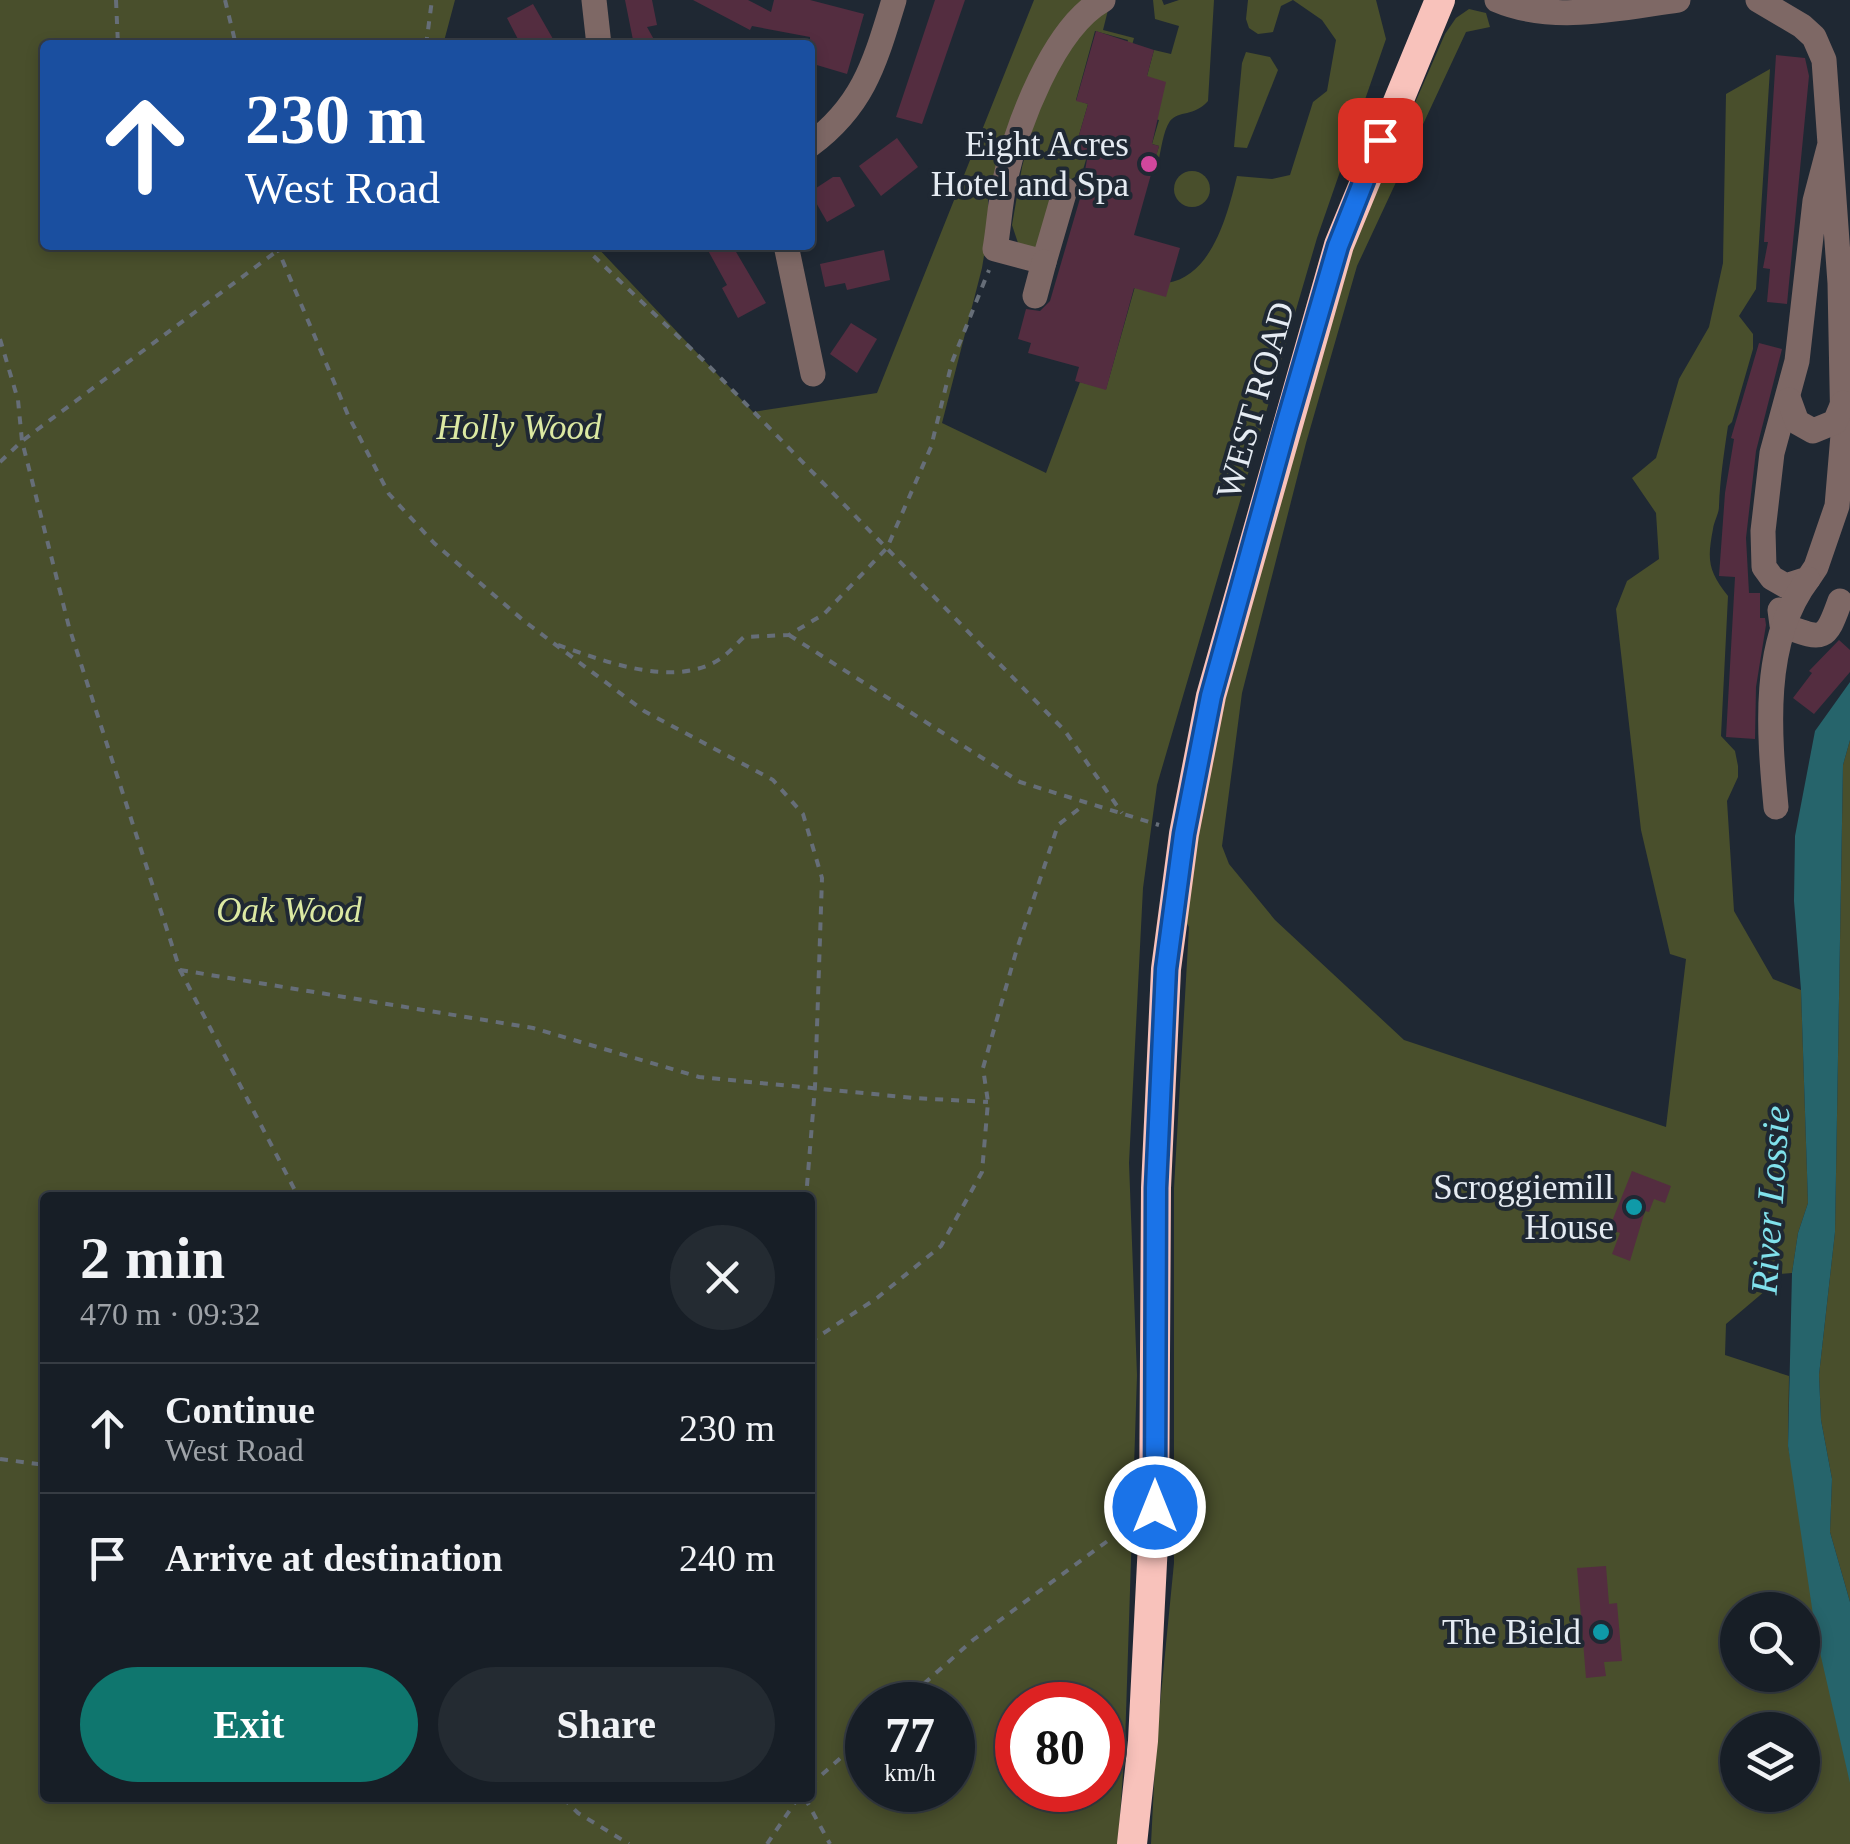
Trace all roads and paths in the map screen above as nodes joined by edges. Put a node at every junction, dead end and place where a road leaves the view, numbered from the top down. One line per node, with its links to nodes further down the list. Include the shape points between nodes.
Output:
1 (116, 0): 11 (path)
2 (225, 0): 12 (path)
3 (432, 0): 13 (path)
4 (594, 0): 14 (street)
5 (894, 0): 15 (street, via 861,93)
6 (1103, 0): 22 (street, via 1065,39 1026,113 1005,180)
7 (1440, 0): 41 (highway, WEST ROAD, via 1338,246 1211,696)
8 (1497, 0): 9 (street, via 1575,12)
9 (1678, 0)
10 (1758, 0): 16 (street, via 1794,19 1821,48)
11 (118, 40)
12 (235, 40)
13 (427, 40)
14 (598, 40)
15 (815, 142)
16 (1830, 144): 27 (street, via 1815,201); 28 (street)
17 (1065, 190): 23 (street)
18 (273, 250): 29 (path)
19 (277, 250): 37 (path, via 389,494 434,544)
20 (587, 250): 31 (path)
21 (787, 250): 26 (street)
22 (994, 257): 23 (street); 31 (path, via 952,362 930,447)
23 (1044, 262): 24 (street)
24 (1035, 296)
25 (0, 339): 29 (path)
26 (812, 374)
27 (1788, 400): 28 (street, via 1797,422 1813,430 1834,422); 32 (street, via 1772,454)
28 (1843, 404): 33 (street, via 1837,506)
29 (22, 440): 30 (path); 42 (path, via 69,627)
30 (0, 462)
31 (887, 548): 36 (path, via 824,614); 40 (path, via 1065,732)
32 (1764, 568): 33 (street, via 1786,586); 35 (street)
33 (1808, 579): 35 (street)
34 (1840, 601): 35 (street, via 1824,636)
35 (1782, 625): 39 (street, via 1772,725)
36 (789, 634): 37 (path, via 744,636 719,660 687,671 626,668); 38 (path, via 1020,782)
37 (554, 643): 43 (path, via 644,711 773,780 803,814 822,878)
38 (1084, 804): 40 (path); 44 (path, via 1058,825 1016,952 983,1068)
39 (1776, 807)
40 (1122, 813): 41 (path)
41 (1184, 834): 50 (highway, WEST ROAD, via 1166,969 1156,1188)
42 (180, 970): 43 (path, via 533,1028 699,1077); 45 (path)
43 (815, 1088): 44 (path); 46 (path)
44 (988, 1102): 47 (path, via 982,1172 940,1246)
45 (297, 1192)
46 (806, 1192)
47 (815, 1339)
48 (0, 1460): 49 (path)
49 (40, 1465)
50 (1155, 1507): 51 (path); 60 (highway, WEST ROAD)
51 (926, 1682)
52 (845, 1754): 53 (path)
53 (815, 1781)
54 (567, 1802): 57 (path)
55 (799, 1802): 58 (path)
56 (804, 1802): 59 (path)
57 (629, 1844)
58 (767, 1844)
59 (830, 1844)
60 (1132, 1844)

